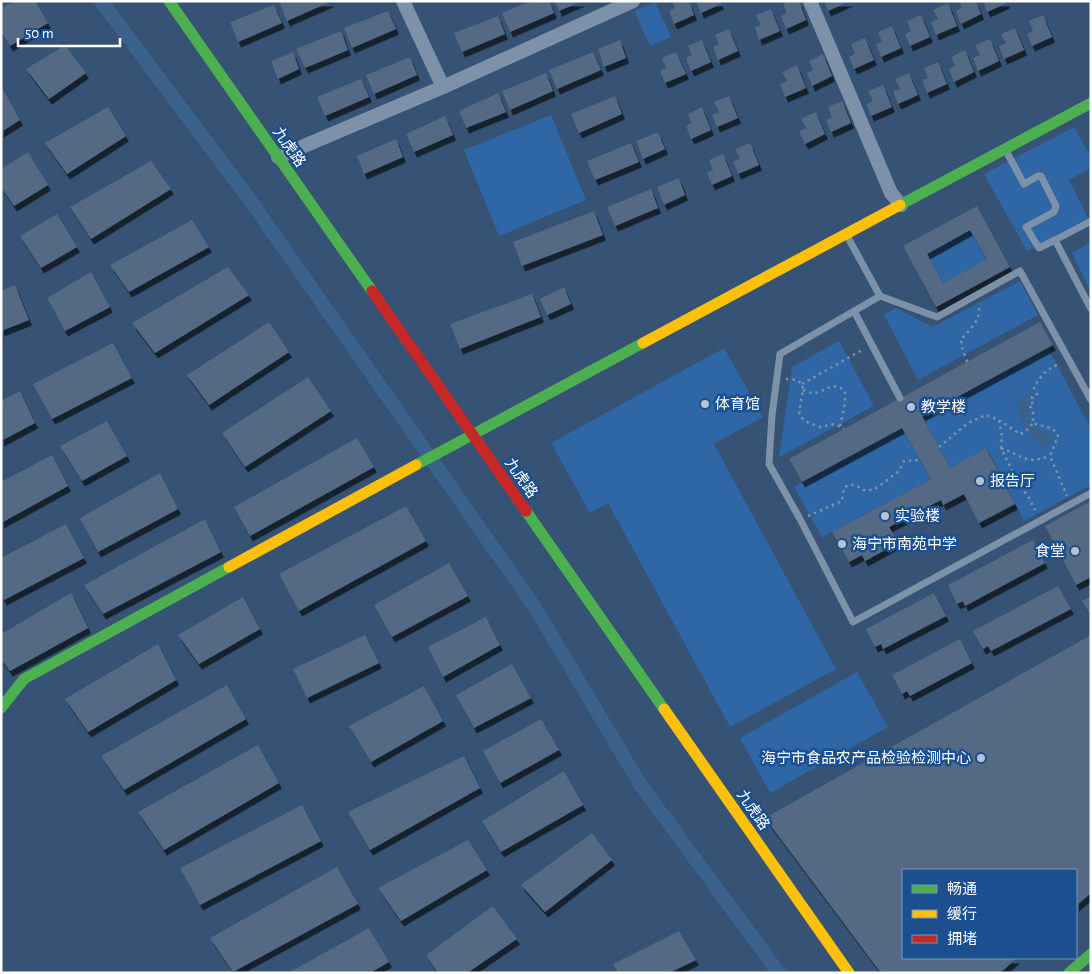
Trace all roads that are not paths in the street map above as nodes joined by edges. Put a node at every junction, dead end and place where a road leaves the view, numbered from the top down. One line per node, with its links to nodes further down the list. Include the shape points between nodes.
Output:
1 (169, 1): 8 (street, 九虎路)
2 (404, 1): 5 (street)
3 (634, 1): 5 (street)
4 (810, 1): 9 (street, via 891,193)
5 (443, 87): 8 (street)
6 (1091, 103): 7 (street)
7 (1005, 149): 9 (street); 12 (lane, via 1024,184 1041,176 1056,206 1054,212 1026,227 1039,248)
8 (278, 157): 18 (street, 九虎路)
9 (900, 205): 11 (street)
10 (1091, 221): 12 (lane)
11 (846, 234): 13 (lane); 18 (street)
12 (1055, 240): 14 (lane)
13 (880, 296): 15 (lane); 17 (lane, via 937,316 1020,272)
14 (1091, 309)
15 (854, 311): 16 (lane); 19 (lane, via 780,354 769,464 853,622)
16 (900, 398)
17 (1091, 400)
18 (472, 434): 20 (street, via 24,680); 22 (street, 九虎路)
19 (1091, 493)
20 (1, 708)
21 (1091, 954): 23 (street)
22 (849, 973)
23 (1069, 973)

